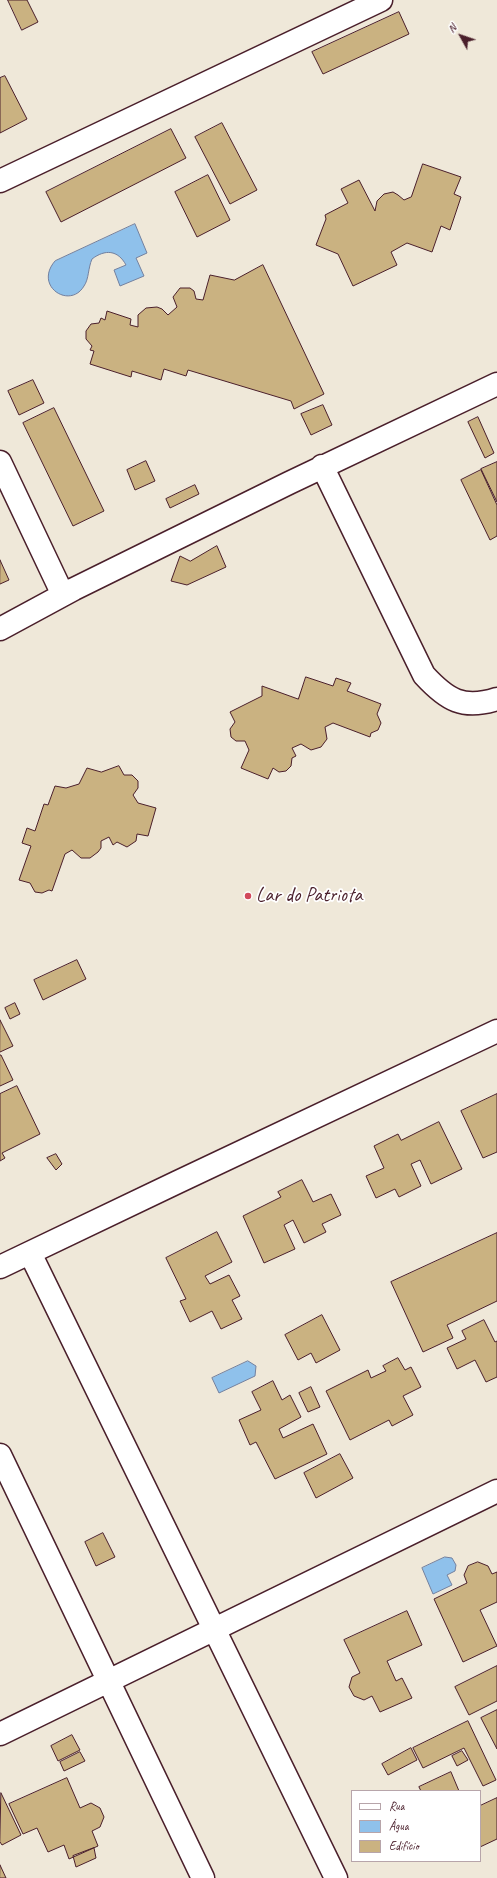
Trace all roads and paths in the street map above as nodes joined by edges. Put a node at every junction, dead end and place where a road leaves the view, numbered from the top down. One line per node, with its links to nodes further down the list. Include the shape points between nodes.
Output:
1 (382, 0): 2 (street)
2 (0, 181)
3 (497, 384): 5 (street)
4 (0, 462): 6 (street)
5 (322, 466): 6 (street); 8 (street, via 424,675 440,693 467,704 481,704)
6 (63, 595): 7 (street)
7 (0, 629)
8 (497, 699)
9 (497, 1031): 10 (street)
10 (30, 1253): 11 (street); 14 (street)
11 (0, 1267)
12 (0, 1455): 15 (street)
13 (497, 1491): 14 (street)
14 (214, 1629): 15 (street); 18 (street)
15 (108, 1681): 16 (street); 17 (street)
16 (0, 1734)
17 (203, 1878)
18 (336, 1878)

